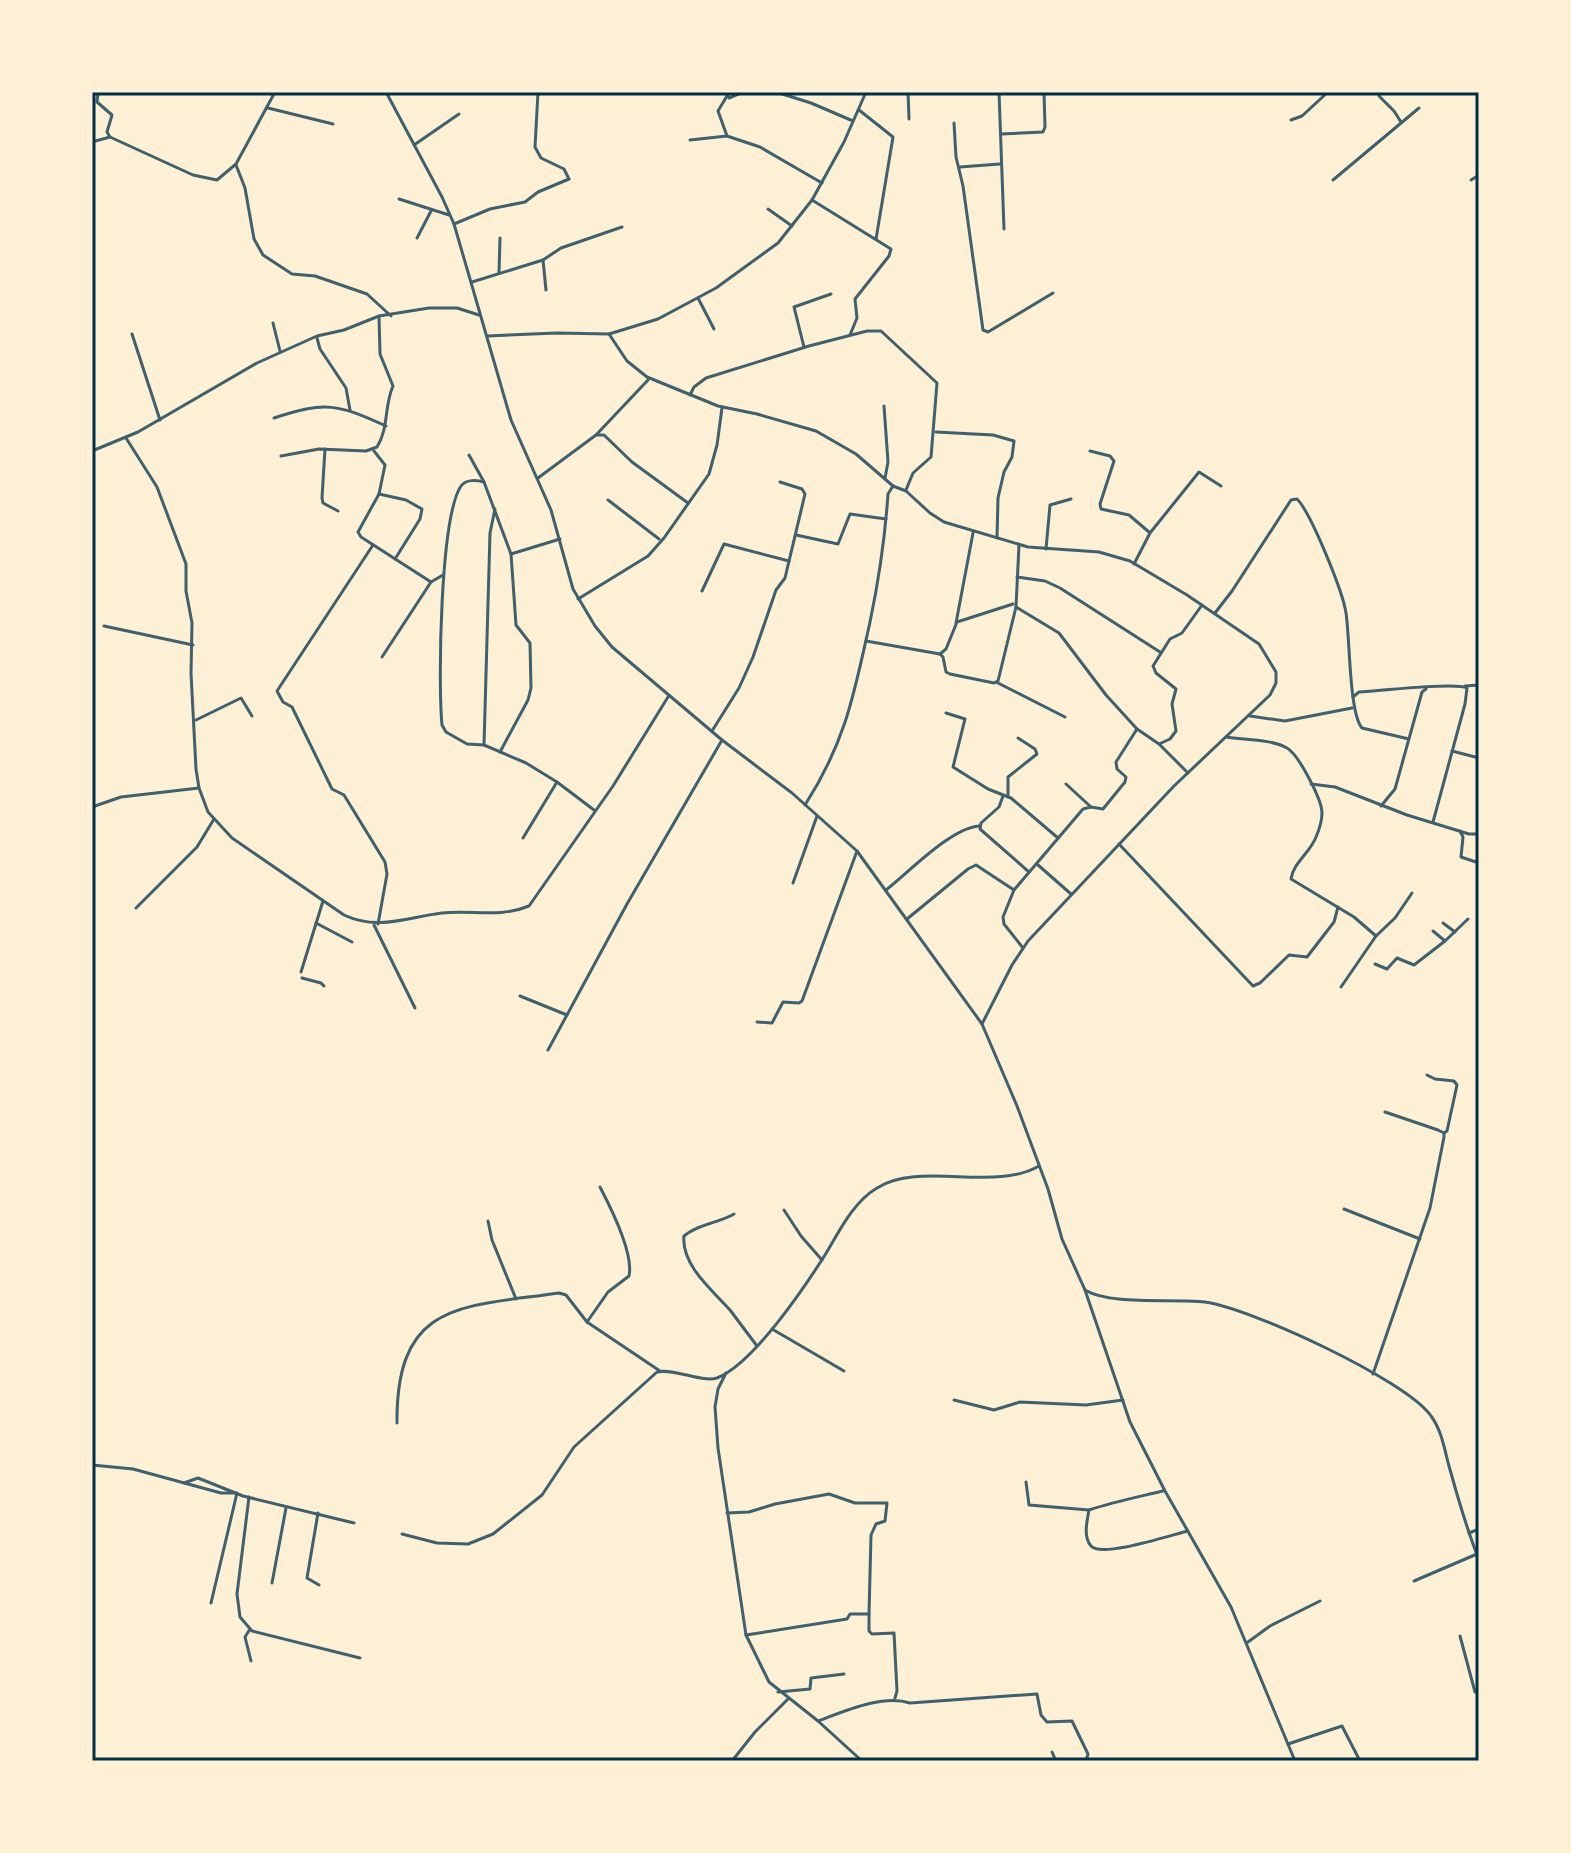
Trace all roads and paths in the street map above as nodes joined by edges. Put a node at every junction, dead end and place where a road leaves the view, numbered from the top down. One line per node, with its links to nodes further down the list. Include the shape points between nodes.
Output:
1 (275, 92): 15 (street)
2 (386, 92): 30 (street)
3 (538, 92): 43 (street, via 535,147 569,179 525,202)
4 (743, 92): 12 (street)
5 (776, 92): 21 (street)
6 (866, 92): 17 (street)
7 (908, 92): 19 (street)
8 (999, 92): 25 (street)
9 (1044, 92): 25 (street, via 1043,132)
10 (1328, 92): 20 (street)
11 (98, 93): 14 (street)
12 (726, 94): 26 (street, via 718,111)
13 (1379, 96): 22 (street)
14 (94, 102): 27 (street, via 112,115)
15 (268, 108): 24 (street); 31 (street)
16 (1419, 108): 22 (street)
17 (859, 110): 21 (street); 49 (street, via 893,137)
18 (459, 114): 30 (street)
19 (909, 119)
20 (1291, 120)
21 (853, 121): 37 (street)
22 (1401, 122): 35 (street)
23 (954, 123): 33 (street)
24 (333, 124)
25 (1001, 134): 32 (street)
26 (727, 136): 28 (street); 37 (street, via 760,147)
27 (110, 137): 29 (street); 31 (street, via 211,181)
28 (690, 140)
29 (92, 142)
30 (414, 145): 42 (street)
31 (236, 164): 59 (street, via 254,239 263,255 292,274 367,294)
32 (1000, 164): 33 (street); 46 (street)
33 (960, 167): 54 (street, via 983,330 988,332)
34 (1479, 175): 36 (street)
35 (1333, 180)
36 (1471, 180)
37 (822, 183): 39 (street)
38 (399, 199): 41 (street)
39 (812, 200): 44 (street); 49 (street)
40 (768, 209): 44 (street)
41 (431, 211): 42 (street); 47 (street)
42 (450, 216): 43 (street)
43 (454, 224): 52 (street)
44 (792, 226): 56 (street, via 771,248)
45 (622, 227): 50 (street, via 561,248)
46 (1004, 229)
47 (417, 238)
48 (500, 238): 51 (street)
49 (876, 239): 66 (street, via 891,252 855,299 857,318)
50 (543, 260): 51 (street); 53 (street)
51 (499, 273): 52 (street)
52 (472, 282): 57 (street)
53 (546, 290)
54 (1053, 293)
55 (831, 294): 67 (street, via 794,307)
56 (698, 298): 61 (street); 63 (street, via 658,319)
57 (479, 315): 59 (street, via 441,308); 65 (street)
58 (379, 316): 59 (street); 64 (street); 76 (street, via 380,354 393,386)
59 (391, 316)
60 (273, 323): 68 (street)
61 (714, 329)
62 (132, 334): 75 (street)
63 (609, 334): 65 (street); 69 (street, via 627,361)
64 (317, 336): 68 (street); 73 (street, via 346,388)
65 (487, 336): 88 (street, via 511,420)
66 (849, 336): 67 (street); 78 (street, via 881,331 933,377 938,390)
67 (804, 347): 70 (street, via 706,378)
68 (280, 351): 75 (street)
69 (649, 379): 70 (street); 77 (street)
70 (690, 395): 72 (street)
71 (884, 406): 89 (street)
72 (722, 407): 89 (street, via 816,431); 98 (street, via 710,472)
73 (350, 410): 74 (street, via 314,406); 76 (street)
74 (274, 418)
75 (160, 420): 81 (street)
76 (386, 426): 83 (street)
77 (601, 429): 79 (street); 80 (street)
78 (935, 432): 94 (street, via 931,457 913,473); 105 (street, via 1014,441 998,498)
79 (596, 435): 80 (street); 88 (street)
80 (604, 435): 98 (street)
81 (126, 438): 84 (street); 126 (street, via 157,487 186,564)
82 (325, 449): 83 (street); 87 (street); 100 (street, via 323,503)
83 (373, 450): 95 (street, via 385,465)
84 (92, 451)
85 (1090, 451): 103 (street, via 1114,461 1101,509 1129,515)
86 (469, 455): 90 (street)
87 (281, 456)
88 (538, 478): 106 (street)
89 (885, 478): 92 (street)
90 (484, 482): 99 (street); 115 (street, via 461,486 449,525)
91 (780, 482): 104 (street, via 804,490)
92 (893, 486): 94 (street); 101 (street)
93 (1221, 486): 103 (street, via 1199,472)
94 (906, 491): 102 (street, via 937,518)
95 (379, 494): 108 (street, via 358,532); 112 (street, via 422,509)
96 (1071, 499): 110 (street, via 1050,505)
97 (608, 500): 107 (street)
98 (688, 503): 107 (street)
99 (495, 507): 111 (street); 151 (street)
100 (338, 511)
101 (886, 519): 104 (street, via 850,514 838,544); 125 (street)
102 (973, 532): 105 (street); 123 (street)
103 (1150, 533): 114 (street)
104 (796, 535): 113 (street)
105 (997, 538): 109 (street)
106 (560, 539): 111 (street); 119 (street)
107 (660, 540): 119 (street, via 648,556)
108 (373, 545): 112 (street); 191 (street, via 277,691 292,707 332,789 344,795 385,862)
109 (1019, 545): 110 (street); 116 (street)
110 (1046, 549): 114 (street, via 1108,554)
111 (511, 554): 153 (street, via 516,625 530,643 531,688)
112 (395, 559): 117 (street)
113 (789, 561): 118 (street, via 724,544); 145 (street, via 739,688)
114 (1134, 564): 120 (street)
115 (443, 575): 117 (street); 151 (street, via 442,725 467,744)
116 (1017, 577): 121 (street); 128 (street, via 1060,588)
117 (431, 582): 130 (street)
118 (702, 591)
119 (578, 599): 136 (street, via 612,647)
120 (1202, 605): 122 (street); 128 (street)
121 (1013, 607): 123 (street); 132 (street); 144 (street, via 1059,633)
122 (1215, 613): 137 (street, via 1291,500 1297,499 1309,515 1345,604); 141 (street, via 1259,644 1276,672 1274,690)
123 (956, 623): 127 (street)
124 (104, 626): 126 (street)
125 (866, 641): 129 (street); 161 (street, via 838,746)
126 (193, 645): 143 (street)
127 (946, 649): 129 (street); 131 (street)
128 (1160, 652): 150 (street, via 1153,668 1176,689 1176,731)
129 (940, 654): 131 (street)
130 (382, 657)
131 (944, 660): 132 (street, via 950,674)
132 (996, 682): 142 (street)
133 (1479, 685): 134 (street)
134 (1465, 686): 135 (street); 152 (street, via 1468,693)
135 (1426, 689): 137 (street, via 1359,692); 148 (street)
136 (669, 695): 145 (street); 165 (street)
137 (1353, 697): 138 (street)
138 (1352, 708): 141 (street, via 1285,721); 148 (street, via 1362,728)
139 (946, 713): 160 (street, via 965,719 952,766)
140 (252, 716): 143 (street, via 241,698)
141 (1248, 716): 146 (street)
142 (1065, 717)
143 (196, 720): 159 (street)
144 (1137, 729): 150 (street); 164 (street, via 1116,762 1125,782 1103,809)
145 (712, 731): 149 (street)
146 (1226, 737): 155 (street); 158 (street, via 1287,748)
147 (1018, 738): 160 (street, via 1037,754 1008,777)
148 (1409, 739): 162 (street, via 1395,789)
149 (722, 740): 161 (street); 203 (street)
150 (1159, 744): 155 (street)
151 (484, 745): 153 (street)
152 (1452, 751): 154 (street); 168 (street)
153 (500, 752): 156 (street)
154 (1479, 758)
155 (1188, 773): 174 (street)
156 (557, 782): 165 (street); 172 (street)
157 (1066, 784): 164 (street)
158 (1311, 784): 162 (street, via 1345,790); 185 (street, via 1320,805 1320,825 1291,879)
159 (199, 788): 163 (street, via 121,797); 167 (street)
160 (1005, 796): 169 (street); 173 (street)
161 (805, 805): 166 (street)
162 (1381, 806): 168 (street)
163 (92, 807)
164 (1091, 807): 173 (street, via 1083,809)
165 (596, 811): 191 (street, via 529,906 496,915 443,913)
166 (817, 816): 175 (street); 179 (street)
167 (214, 819): 184 (street, via 232,838); 186 (street, via 197,847)
168 (1433, 822): 171 (street)
169 (979, 826): 178 (street); 180 (street, via 950,837)
170 (1479, 830): 171 (street, via 1472,835)
171 (1460, 831): 176 (street, via 1461,857)
172 (523, 838)
173 (1058, 838): 177 (street)
174 (1119, 844): 183 (street); 185 (street, via 1253,986 1289,955 1307,957 1334,922)
175 (857, 851): 180 (street); 204 (street, via 802,1001 783,1002 772,1023)
176 (1479, 863)
177 (1037, 864): 178 (street); 183 (street)
178 (1029, 872): 181 (street)
179 (793, 883)
180 (886, 890): 187 (street)
181 (1014, 890): 187 (street, via 976,865); 197 (street, via 1004,924)
182 (1412, 893): 194 (street)
183 (1071, 894): 197 (street)
184 (323, 901): 189 (street); 191 (street, via 359,922)
185 (1338, 907): 194 (street)
186 (136, 908)
187 (907, 919): 205 (street)
188 (1468, 919): 193 (street)
189 (316, 923): 196 (street); 199 (street, via 301,975)
190 (1443, 923): 193 (street)
191 (376, 924): 202 (street)
192 (1433, 931): 195 (street)
193 (1455, 932): 195 (street)
194 (1376, 936): 200 (street)
195 (1445, 941): 198 (street, via 1414,965 1397,958 1387,969)
196 (352, 942)
197 (1023, 948): 205 (street)
198 (1375, 964)
199 (324, 986)
200 (1341, 987)
201 (520, 996): 203 (street)
202 (415, 1008)
203 (567, 1015): 206 (street)
204 (757, 1022)
205 (982, 1024): 210 (street)
206 (548, 1050)
207 (1427, 1075): 209 (street, via 1457,1085)
208 (1385, 1112): 209 (street)
209 (1444, 1133): 216 (street, via 1442,1160)
210 (1039, 1166): 217 (street, via 1018,1174 925,1177 882,1185 862,1200); 218 (street)
211 (600, 1187): 220 (street, via 631,1268)
212 (1344, 1209): 216 (street)
213 (784, 1210): 217 (street)
214 (734, 1214): 222 (street, via 689,1232 684,1244 697,1276)
215 (488, 1221): 219 (street)
216 (1420, 1239): 226 (street)
217 (822, 1260): 221 (street)
218 (1085, 1290): 226 (street, via 1120,1299 1221,1305); 230 (street)
219 (516, 1299): 220 (street, via 566,1295); 231 (street, via 447,1313 417,1335 398,1396)
220 (587, 1322): 223 (street)
221 (772, 1329): 222 (street); 224 (street)
222 (757, 1346): 225 (street)
223 (660, 1371): 227 (street); 246 (street, via 574,1447 542,1495 493,1534 468,1544)
224 (844, 1371)
225 (726, 1373): 227 (street); 228 (street)
226 (1373, 1374): 245 (street, via 1405,1392 1431,1416)
227 (711, 1379): 228 (street)
228 (718, 1389): 241 (street, via 715,1407)
229 (954, 1400): 230 (street, via 994,1410 1020,1402 1086,1405)
230 (1123, 1400): 235 (street)
231 (397, 1423)
232 (92, 1465): 234 (street)
233 (1026, 1482): 239 (street, via 1029,1505)
234 (184, 1483): 236 (street); 236 (street, via 198,1478)
235 (1165, 1491): 239 (street); 244 (street)
236 (237, 1493): 237 (street); 253 (street)
237 (249, 1497): 240 (street); 255 (street, via 237,1594 240,1617)
238 (286, 1508): 250 (street)
239 (1089, 1510): 244 (street, via 1086,1539 1105,1552)
240 (318, 1513): 242 (street); 251 (street, via 307,1578)
241 (727, 1513): 254 (street, via 829,1494 855,1503 887,1503 885,1521 876,1524 871,1535); 256 (street)
242 (354, 1523)
243 (1479, 1529): 245 (street)
244 (1188, 1531): 258 (street)
245 (1469, 1533): 247 (street)
246 (402, 1534)
247 (1477, 1554): 248 (street); 249 (street)
248 (1479, 1560)
249 (1414, 1581)
250 (272, 1583)
251 (319, 1585)
252 (1320, 1601): 258 (street)
253 (211, 1603)
254 (869, 1614): 256 (street); 264 (street, via 872,1634 894,1633)
255 (250, 1629): 259 (street); 260 (street, via 245,1637)
256 (746, 1635): 262 (street, via 762,1672)
257 (1460, 1636): 263 (street)
258 (1248, 1642): 267 (street)
259 (360, 1658)
260 (251, 1661)
261 (844, 1674): 262 (street, via 811,1678 810,1689)
262 (778, 1692): 265 (street)
263 (1475, 1692)
264 (895, 1698): 266 (street); 272 (street, via 910,1703 1037,1694 1047,1722 1072,1721 1088,1754)
265 (788, 1699): 266 (street); 269 (street)
266 (818, 1721): 270 (street)
267 (1288, 1744): 273 (street); 274 (street, via 1342,1726)
268 (1052, 1752): 271 (street)
269 (732, 1761)
270 (862, 1761)
271 (1056, 1761)
272 (1086, 1761)
273 (1295, 1761)
274 (1360, 1761)

